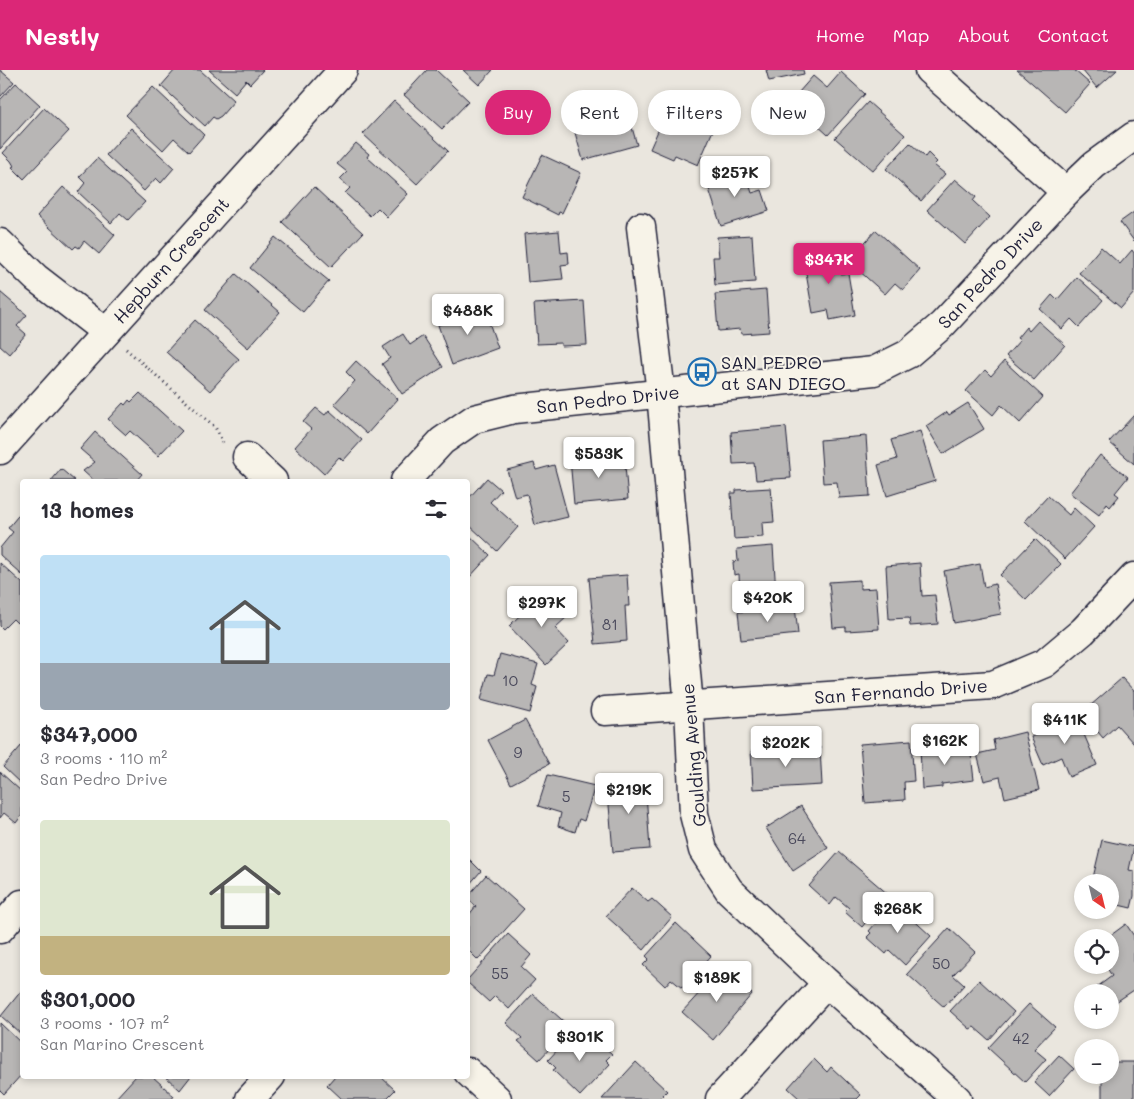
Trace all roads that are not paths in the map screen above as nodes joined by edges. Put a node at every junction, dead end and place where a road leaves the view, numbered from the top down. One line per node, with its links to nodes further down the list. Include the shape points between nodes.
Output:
1 (342, 70): 7 (street, Hepburn Crescent)
2 (929, 70): 4 (street)
3 (1134, 136): 4 (street, San Pedro Drive, via 1094,165)
4 (1066, 192): 8 (street, San Pedro Drive, via 942,325 908,354 874,371)
5 (641, 227): 8 (street, Goulding Avenue)
6 (0, 243): 7 (street, via 36,278)
7 (106, 332): 9 (street, Hepburn Crescent)
8 (661, 394): 12 (street, San Pedro Drive, via 514,409 474,419 442,441); 14 (street, Goulding Avenue)
9 (0, 450)
10 (236, 453): 11 (street)
11 (270, 479)
12 (407, 479)
13 (1134, 576): 14 (street, San Fernando Drive, via 1083,631 1045,663 993,685)
14 (689, 706): 15 (street, San Fernando Drive); 18 (street, Goulding Avenue, via 694,814 703,850 729,890)
15 (605, 711)
16 (20, 906): 17 (street)
17 (0, 929)
18 (827, 983): 23 (street); 24 (street, Goulding Avenue)
19 (470, 1074): 22 (street)
20 (268, 1079): 21 (street)
21 (250, 1099)
22 (497, 1099)
23 (720, 1099)
24 (957, 1099)

